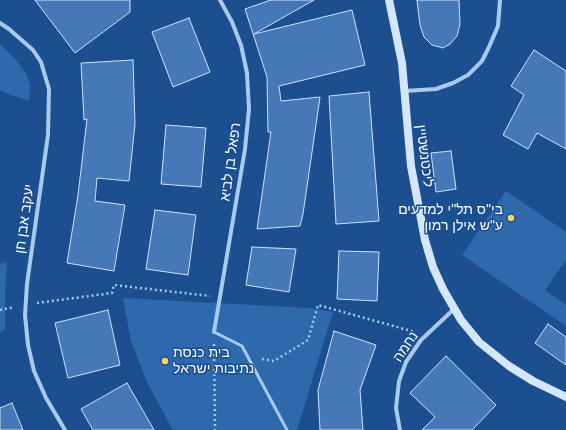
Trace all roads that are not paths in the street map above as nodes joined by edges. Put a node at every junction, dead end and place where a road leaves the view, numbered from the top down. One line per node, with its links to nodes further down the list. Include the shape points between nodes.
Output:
1 (220, 0): 7 (street, רפאל בן לביא, via 241,45 247,73 249,109 246,149)
2 (389, 0): 5 (street, ליכטנשטיין, via 398,39)
3 (500, 0): 5 (street, via 498,26 490,47 472,71 453,83 436,89)
4 (0, 23): 9 (street, יעקב אבן חן, via 33,50 41,62 49,89 48,135 26,304 28,345 34,371)
5 (404, 91): 6 (street, ליכטנשטיין, via 411,166 425,240 433,267)
6 (454, 309): 8 (street, ליכטנשטיין, via 479,342 509,366); 11 (street, נחמה, via 426,335 406,362 399,381 396,408)
7 (214, 332): 10 (lane, via 242,346)
8 (566, 397)
9 (65, 430)
10 (287, 430)
11 (400, 430)

